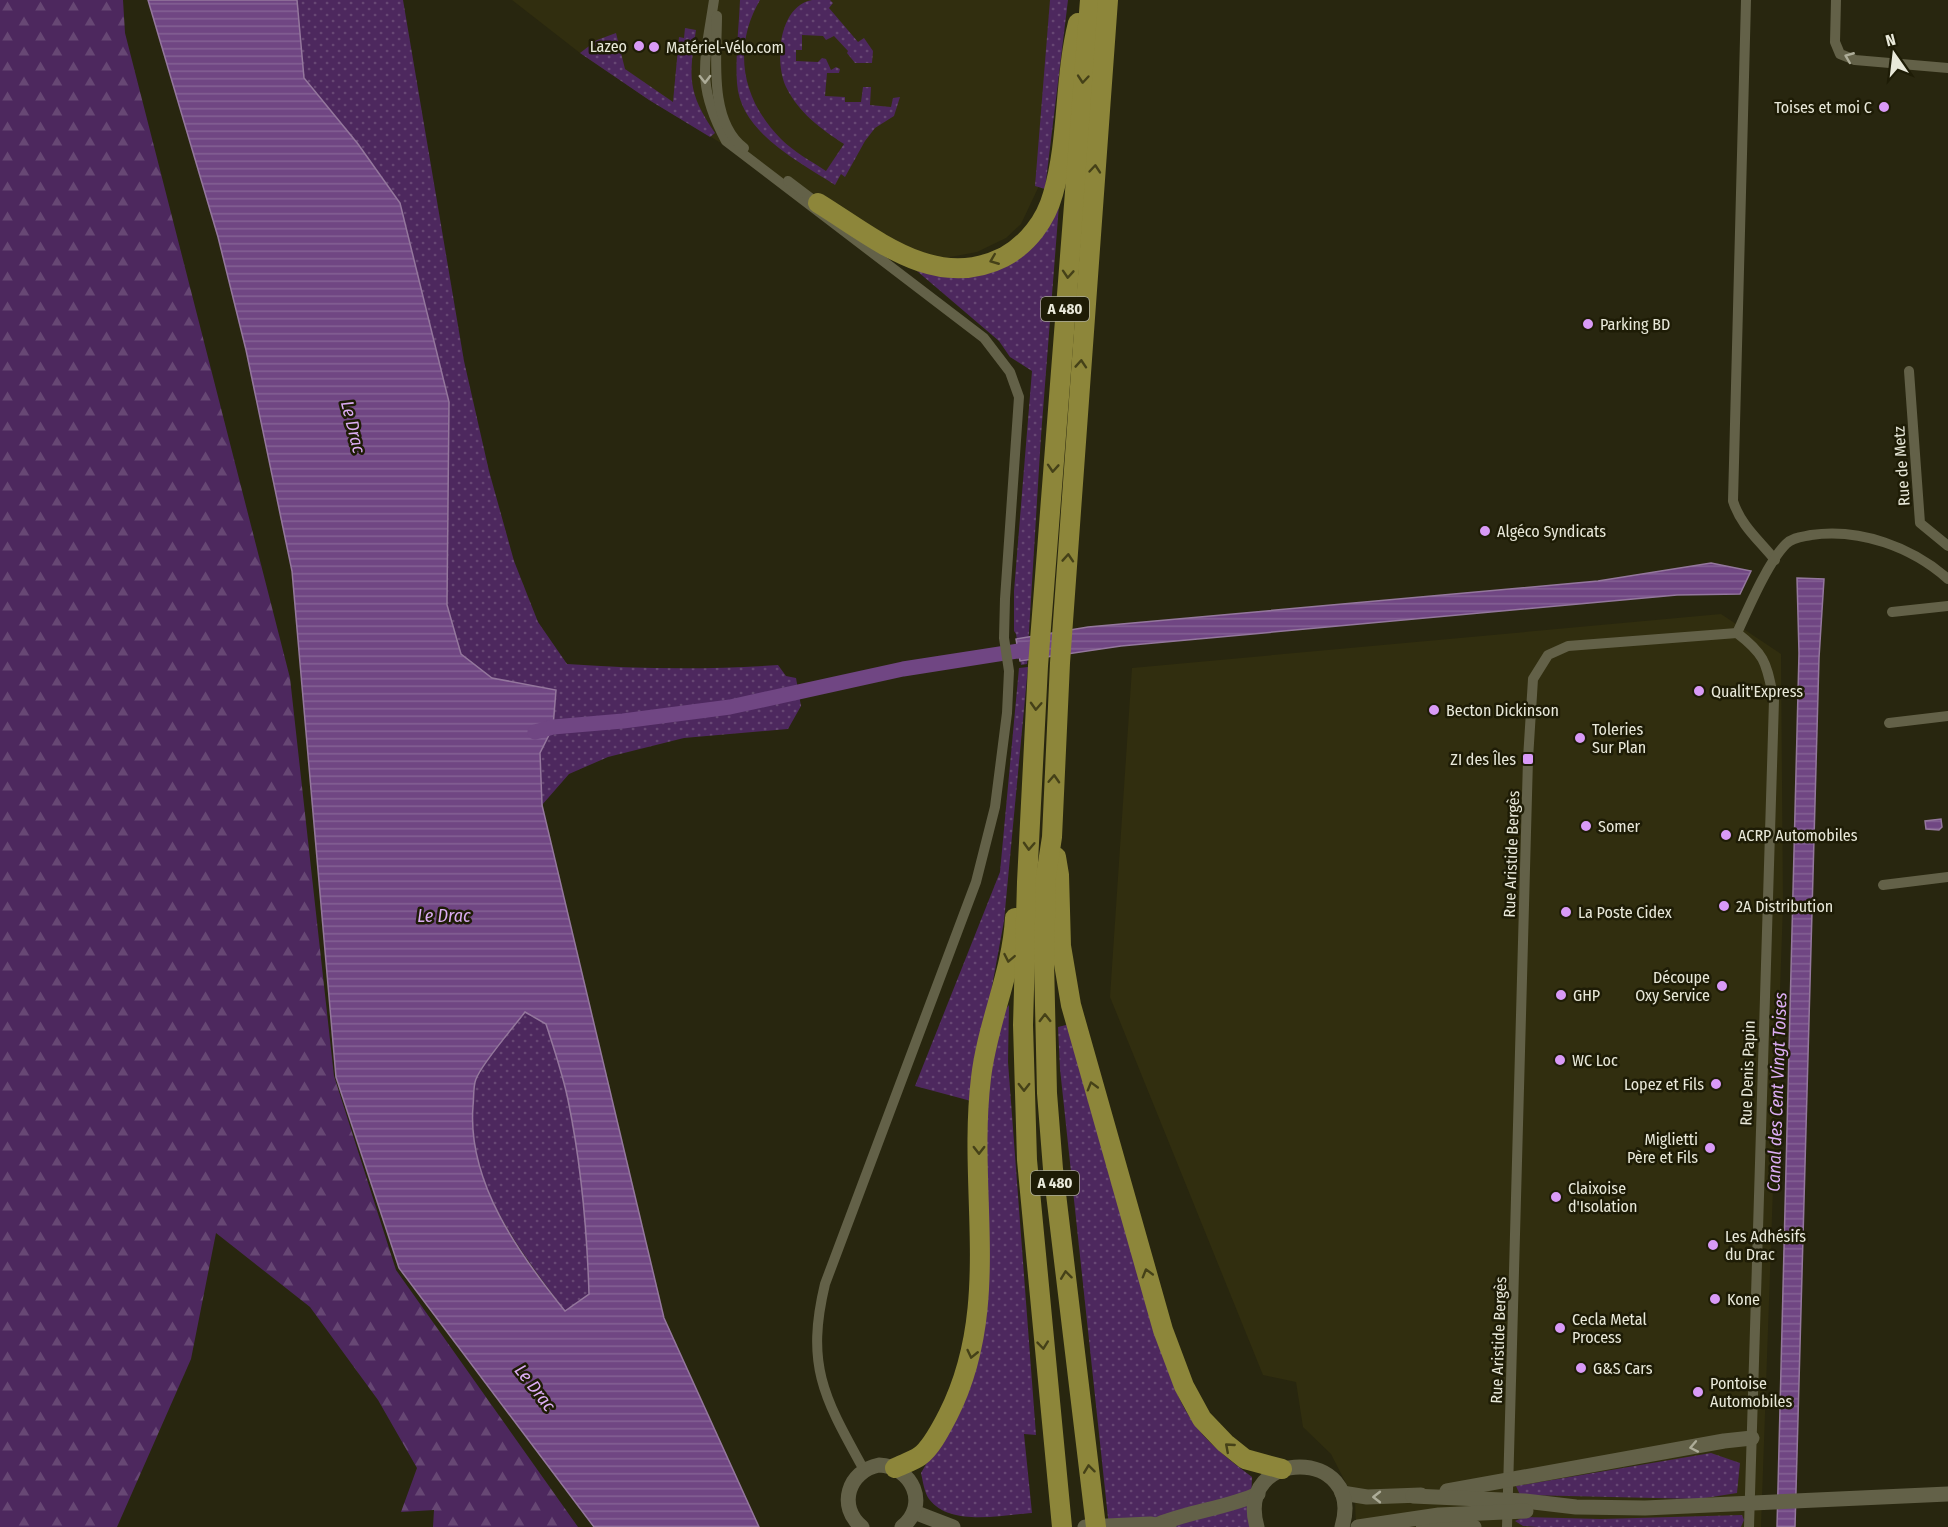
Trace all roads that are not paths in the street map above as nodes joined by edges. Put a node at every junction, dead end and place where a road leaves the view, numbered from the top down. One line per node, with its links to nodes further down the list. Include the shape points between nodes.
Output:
1 (716, 0): 8 (street, via 717,94 730,133 740,145); 9 (street, one-way to 9, via 703,76 705,95 726,141)
2 (1084, 0): 8 (highway, one-way to 8, via 1072,49 1053,194 1041,222 1021,245 997,260 968,269 931,267 899,254)
3 (1090, 0): 21 (highway, A 480, one-way to 21, via 1041,619)
4 (1108, 0): 19 (highway, A 480, one-way to 4, via 1060,663)
5 (1746, 0): 12 (street, via 1733,501 1747,529)
6 (1836, 0): 7 (street, one-way to 6, via 1855,60 1840,54 1835,42)
7 (1948, 68)
8 (818, 203): 9 (street)
9 (923, 290): 26 (street, via 994,349 1011,372 1019,398 1004,638 1009,671 1001,765 982,862 819,1307 816,1348 821,1383)
10 (1909, 371): 11 (street, Rue de Metz, via 1920,523)
11 (1948, 546)
12 (1775, 560): 13 (street, via 1786,544 1797,537 1864,536 1897,547); 16 (street)
13 (1948, 579)
14 (1948, 606): 15 (street)
15 (1892, 612)
16 (1737, 633): 23 (street, Rue Denis Papin, via 1758,649 1767,665 1774,700); 44 (street, Rue Aristide Bergès, via 1568,646 1548,655 1533,679)
17 (1948, 716): 18 (street)
18 (1888, 723)
19 (1052, 837): 25 (highway, one-way to 19, via 1245,1459 1225,1443 1202,1419 1174,1363 1071,1005 1061,946 1059,875); 39 (highway, A 480, one-way to 19, via 1047,1093 1046,876)
20 (1948, 877): 22 (street)
21 (1027, 882): 24 (highway, one-way to 24, via 1016,904 1006,974 980,1080 978,1308 973,1353 958,1395 934,1440 920,1455); 37 (highway, A 480, one-way to 37, via 1023,1025 1027,1160)
22 (1883, 885)
23 (1752, 1438): 30 (main road, one-way to 30, via 1527,1478); 45 (street, Rue Denis Papin)
24 (895, 1468): 26 (main road, via 879,1465); 31 (main road, via 914,1486)
25 (1281, 1469): 27 (main road, via 1313,1467 1333,1480); 28 (main road, via 1267,1479)
26 (864, 1470): 34 (main road, via 853,1480 848,1500 851,1514)
27 (1342, 1493): 30 (main road, one-way to 27); 41 (main road)
28 (1258, 1494): 33 (main road); 40 (main road)
29 (1948, 1494): 30 (main road, via 1713,1506 1525,1506)
30 (1488, 1499): 32 (main road)
31 (914, 1512): 35 (main road); 36 (main road)
32 (1384, 1521): 42 (main road); 43 (main road)
33 (1160, 1525): 38 (main road)
34 (862, 1527)
35 (902, 1527)
36 (953, 1527)
37 (1062, 1527)
38 (1085, 1527)
39 (1096, 1527)
40 (1257, 1527)
41 (1342, 1527)
42 (1358, 1527)
43 (1474, 1527)
44 (1507, 1527)
45 (1749, 1527)

